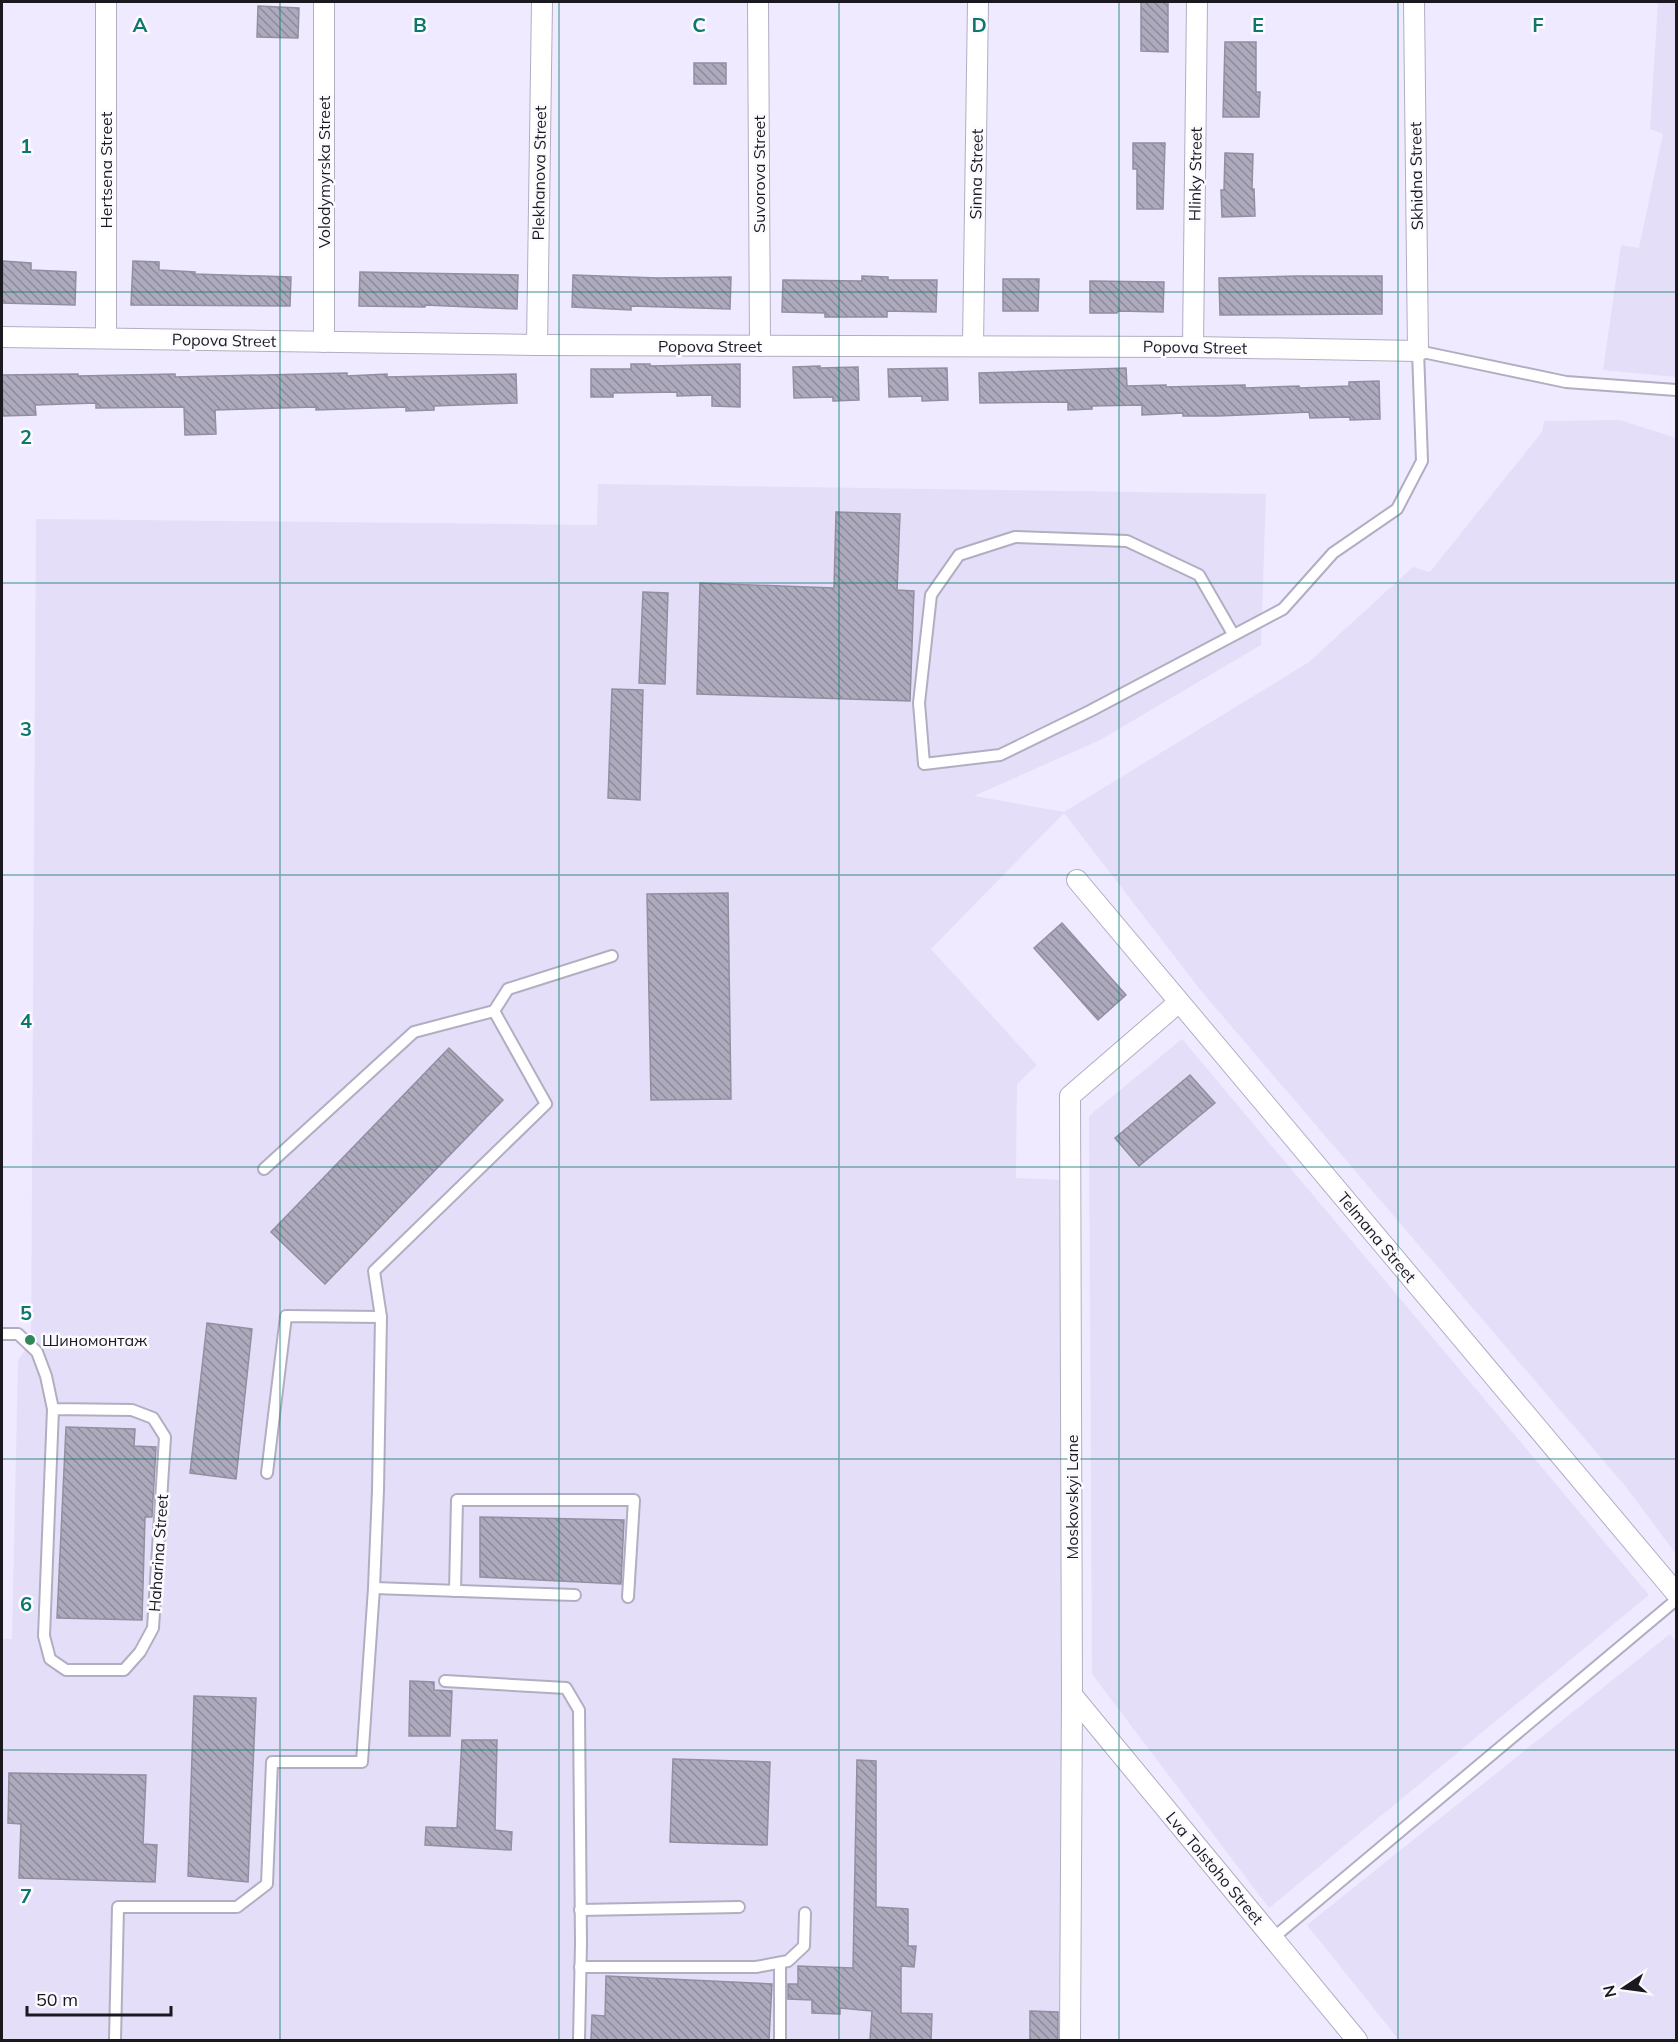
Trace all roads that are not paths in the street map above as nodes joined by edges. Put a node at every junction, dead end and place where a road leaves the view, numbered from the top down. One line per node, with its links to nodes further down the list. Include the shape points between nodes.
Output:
1 (106, 2): 9 (street, Hertsena Street)
2 (324, 2): 10 (street, Volodymyrska Street)
3 (542, 2): 11 (street, Plekhanova Street)
4 (758, 2): 12 (street, Suvorova Street)
5 (978, 2): 13 (street, Sinna Street)
6 (1197, 2): 14 (street, Hlinky Street)
7 (1414, 2): 15 (street, Skhidna Street)
8 (2, 337): 9 (street, Popova Street)
9 (106, 338): 10 (street, Popova Street)
10 (324, 342): 11 (street, Popova Street)
11 (537, 345): 12 (street, Popova Street)
12 (760, 346): 13 (street, Popova Street)
13 (974, 346): 14 (street, Popova Street)
14 (1193, 347): 15 (street, Popova Street)
15 (1418, 351): 16 (lane, via 1566,382); 17 (lane, via 1422,461 1397,509 1333,554 1282,609)
16 (1677, 390)
17 (1233, 634): 17 (lane, via 1000,754 924,764 919,703 931,595 959,555 1015,537 1127,541 1199,575)
18 (1077, 880): 20 (street, Telmana Street)
19 (612, 956): 21 (lane, via 508,989)
20 (1179, 1002): 29 (street, Telmana Street); 34 (street, Moskovskyi Lane, via 1070,1096)
21 (494, 1011): 22 (lane, via 414,1032); 23 (lane, via 546,1104 375,1271)
22 (264, 1168)
23 (381, 1317): 26 (lane, via 286,1316); 27 (lane)
24 (2, 1334): 25 (lane, Haharina Street, via 18,1334 37,1352)
25 (53, 1409): 25 (lane, Haharina Street, via 132,1410 153,1418 165,1437 153,1628 124,1670 66,1670 50,1659 44,1636)
26 (267, 1473)
27 (374, 1588): 28 (lane); 41 (lane, via 362,1762 272,1762 267,1884 237,1907 118,1907)
28 (455, 1591): 30 (lane); 31 (lane, via 457,1500 634,1500)
29 (1677, 1593)
30 (575, 1595)
31 (628, 1597)
32 (1677, 1600): 38 (lane)
33 (445, 1681): 36 (lane, via 566,1688 579,1710)
34 (1072, 1695): 38 (street, Lva Tolstoho Street); 44 (street, Moskovskyi Lane)
35 (740, 1907): 36 (lane)
36 (580, 1910): 40 (lane)
37 (805, 1913): 39 (lane, via 804,1946)
38 (1273, 1938): 45 (street, Lva Tolstoho Street)
39 (780, 1963): 40 (lane, via 756,1967); 43 (lane)
40 (580, 1967): 42 (lane)
41 (115, 2040)
42 (579, 2040)
43 (780, 2040)
44 (1070, 2040)
45 (1357, 2040)

